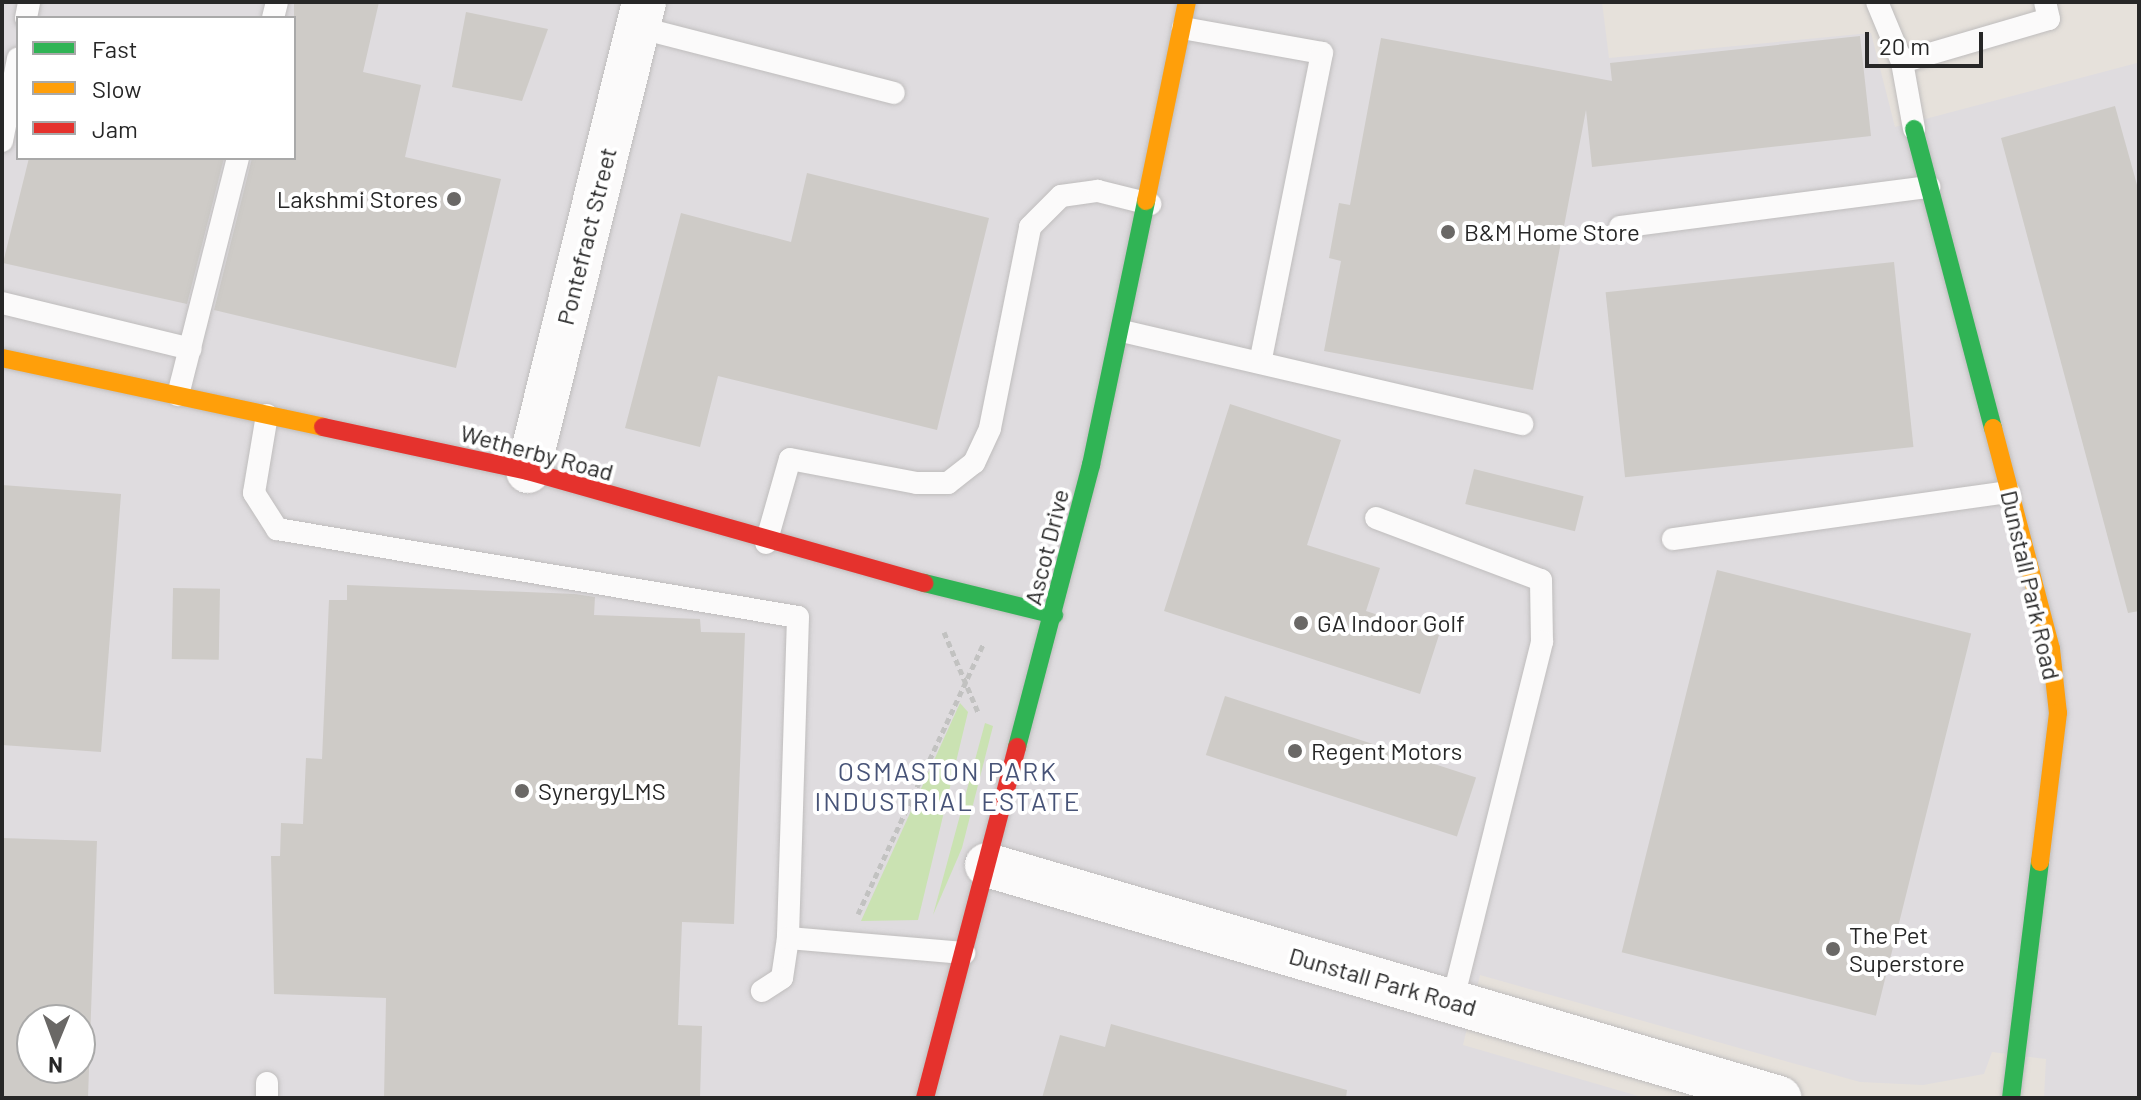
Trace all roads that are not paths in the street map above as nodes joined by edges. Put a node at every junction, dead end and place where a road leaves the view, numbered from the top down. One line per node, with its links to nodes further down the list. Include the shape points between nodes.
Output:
1 (1187, 2): 5 (street, Ascot Drive)
2 (1877, 2): 6 (lane)
3 (2045, 2): 6 (lane, via 2049,19)
4 (640, 15): 8 (lane); 23 (street, Pontefract Street)
5 (1183, 28): 13 (street, Ascot Drive); 19 (lane, via 1322,53)
6 (1902, 62): 9 (lane)
7 (16, 69): 10 (lane)
8 (894, 93)
9 (1914, 129): 12 (street, Dunstall Park Road)
10 (2, 141)
11 (237, 160): 17 (lane)
12 (1929, 187): 14 (lane); 24 (street, Dunstall Park Road)
13 (1150, 204): 16 (street, Ascot Drive); 27 (lane, via 1098,191 1061,196 1030,227 990,428 974,463 948,483 917,483 790,459)
14 (1620, 227)
15 (2, 303): 17 (lane)
16 (1122, 331): 19 (lane); 28 (street, Ascot Drive)
17 (190, 349): 20 (lane)
18 (2, 358): 20 (street, Wetherby Road)
19 (1261, 359): 22 (lane)
20 (178, 395): 21 (street, Wetherby Road)
21 (267, 415): 23 (street, Wetherby Road); 30 (lane, via 254,493 277,529 798,617)
22 (1522, 424)
23 (528, 471): 27 (street, Wetherby Road)
24 (2009, 492): 26 (lane); 36 (street, Dunstall Park Road, via 2051,649 2058,713)
25 (1376, 518): 33 (lane, via 1541,580 1542,642)
26 (1673, 539)
27 (766, 543): 28 (street, Wetherby Road)
28 (1054, 615): 29 (street, Ascot Drive)
29 (987, 865): 31 (street, Ascot Drive); 33 (street, Dunstall Park Road)
30 (788, 938): 31 (lane); 32 (lane, via 782,978)
31 (964, 953): 34 (street, Ascot Drive)
32 (762, 991)
33 (1453, 999): 35 (street, Dunstall Park Road)
34 (925, 1098)
35 (1779, 1098)
36 (2011, 1098)

